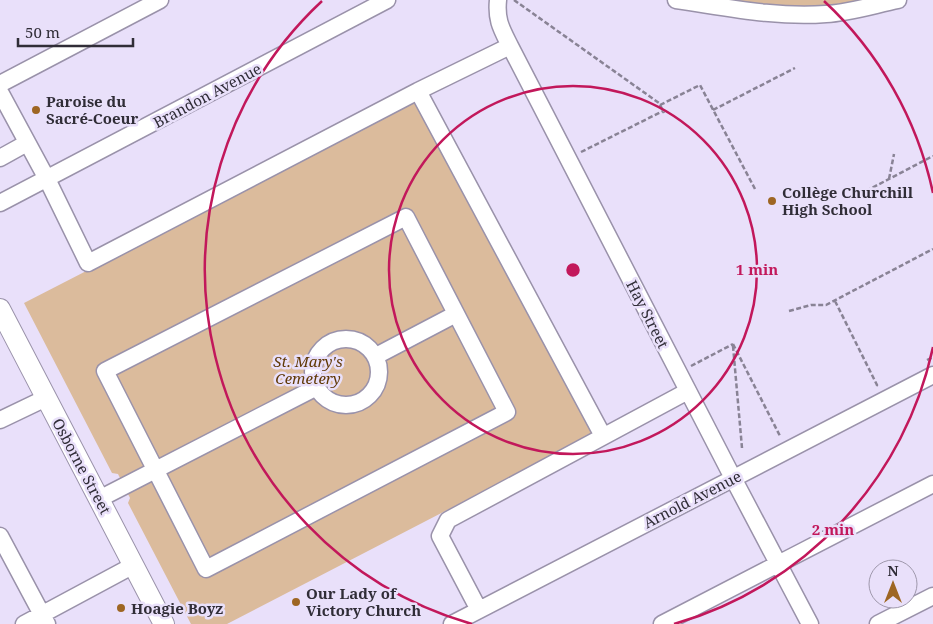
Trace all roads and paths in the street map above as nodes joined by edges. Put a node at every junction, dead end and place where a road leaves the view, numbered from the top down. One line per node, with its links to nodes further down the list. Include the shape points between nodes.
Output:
1 (160, 0): 10 (street)
2 (387, 0): 20 (street, Brandon Avenue)
3 (498, 0): 8 (street, Hay Street, via 496,14)
4 (514, 0): 13 (path)
5 (676, 0): 7 (street)
6 (898, 0): 7 (street, via 827,14 795,15 754,12)
7 (700, 2)
8 (510, 46): 11 (street); 19 (street, Hay Street)
9 (795, 68): 14 (path)
10 (0, 84)
11 (418, 91): 20 (street, via 88,263); 39 (street)
12 (0, 92): 15 (street)
13 (660, 105): 14 (path, via 700,85); 19 (path, via 663,112)
14 (713, 110): 22 (path)
15 (27, 143): 18 (street); 20 (street)
16 (894, 154): 21 (path)
17 (933, 156): 21 (path)
18 (0, 158)
19 (568, 158): 32 (street, Hay Street)
20 (47, 179): 24 (street, Brandon Avenue)
21 (889, 179): 23 (path)
22 (755, 189)
23 (866, 191)
24 (1, 199)
25 (933, 249): 26 (path)
26 (835, 301): 28 (path); 35 (path, via 877,386)
27 (0, 309): 37 (main road, Osborne Street)
28 (789, 312)
29 (456, 314): 31 (street); 42 (street, via 406,217 105,371); 42 (street, via 507,412 206,569)
30 (733, 344): 32 (path); 40 (path); 41 (path)
31 (376, 356): 34 (street, via 378,381 362,401 352,404 332,401); 34 (street, via 369,347 348,338 326,345 314,364)
32 (679, 373): 36 (street, Hay Street)
33 (933, 375): 43 (street, Arnold Avenue)
34 (317, 387): 42 (street)
35 (868, 390)
36 (688, 391): 39 (street); 43 (street, Hay Street)
37 (46, 398): 38 (street); 45 (main road, Osborne Street)
38 (0, 420)
39 (603, 436): 50 (street, via 448,520 440,536)
40 (780, 436)
41 (742, 448)
42 (156, 470): 45 (street)
43 (733, 478): 47 (street, Hay Street); 50 (street, Arnold Avenue)
44 (933, 484): 47 (street)
45 (99, 499): 48 (main road, Osborne Street)
46 (0, 536): 51 (street)
47 (778, 564): 55 (street); 56 (street, Hay Street)
48 (134, 566): 51 (street); 53 (main road, Osborne Street)
49 (933, 596): 57 (street)
50 (479, 610): 54 (street, Arnold Avenue)
51 (44, 619): 52 (street)
52 (24, 624)
53 (164, 624)
54 (452, 624)
55 (662, 624)
56 (810, 624)
57 (878, 624)

